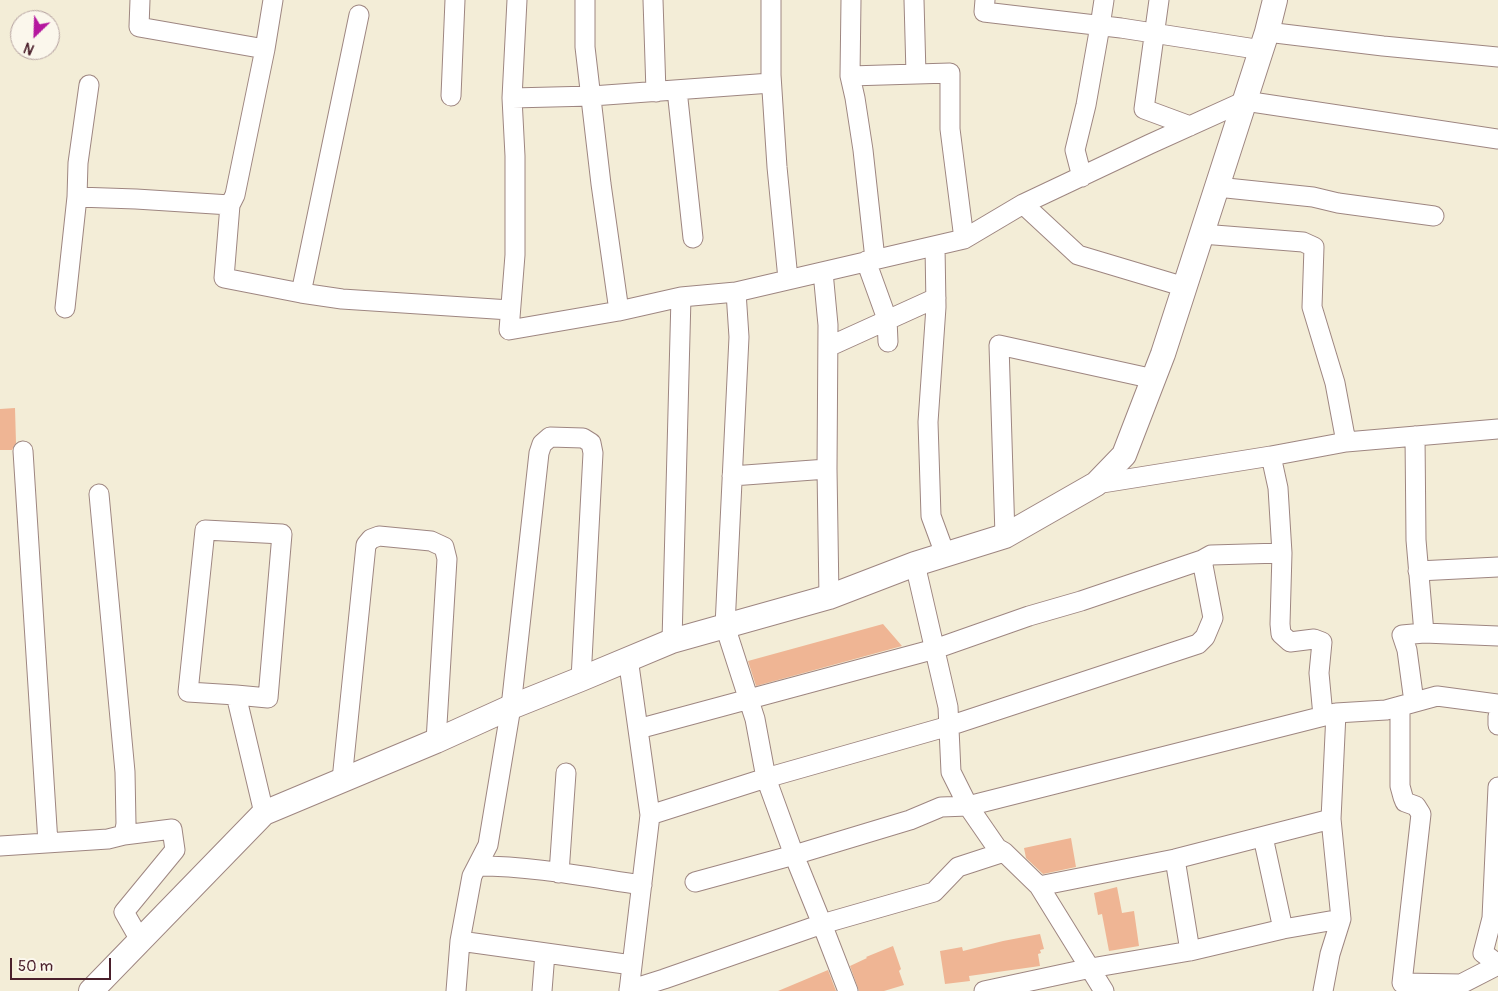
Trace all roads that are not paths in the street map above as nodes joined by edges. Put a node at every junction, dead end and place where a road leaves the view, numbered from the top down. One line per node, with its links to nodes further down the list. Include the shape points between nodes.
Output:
1 (140, 0): 18 (street, via 139,27)
2 (273, 0): 18 (street)
3 (455, 0): 26 (street)
4 (517, 0): 28 (street)
5 (585, 0): 27 (street, via 585,46)
6 (653, 0): 25 (street)
7 (771, 0): 22 (street)
8 (851, 0): 21 (street)
9 (914, 0): 20 (street)
10 (986, 0): 15 (street, via 984,12)
11 (1104, 0): 15 (street)
12 (1158, 0): 16 (street)
13 (1275, 0): 17 (main road)
14 (359, 14): 47 (street)
15 (1100, 26): 16 (street); 32 (street, via 1075,150)
16 (1154, 34): 17 (street); 30 (street, via 1144,109)
17 (1264, 41): 19 (street, via 1383,46); 29 (main road)
18 (265, 48): 36 (street, via 236,195)
19 (1498, 57)
20 (916, 74): 21 (street); 40 (street, via 950,73 950,129)
21 (850, 76): 42 (street, via 863,150)
22 (771, 83): 24 (street); 44 (street)
23 (89, 85): 34 (street, via 78,163)
24 (677, 90): 25 (street); 39 (street)
25 (656, 92): 27 (street)
26 (452, 96)
27 (592, 96): 28 (street); 52 (street)
28 (512, 98): 51 (street, via 515,246)
29 (1245, 102): 30 (street); 31 (street); 33 (main road)
30 (1190, 126): 32 (street)
31 (1498, 138)
32 (1082, 177): 35 (street)
33 (1217, 187): 37 (street, via 1313,196 1338,203); 38 (main road)
34 (78, 197): 36 (street); 50 (street)
35 (1023, 204): 40 (street); 45 (street, via 1078,254)
36 (230, 205): 47 (street, via 224,278)
37 (1434, 216)
38 (1202, 234): 45 (main road); 59 (street, via 1303,242 1314,247 1312,308 1335,384)
39 (692, 238)
40 (964, 240): 41 (street)
41 (935, 246): 42 (street); 49 (street)
42 (871, 260): 43 (street); 53 (street)
43 (823, 272): 44 (street); 55 (street)
44 (788, 279): 46 (street)
45 (1185, 287): 56 (main road)
46 (736, 292): 48 (street); 63 (street, via 738,337)
47 (301, 293): 51 (street, via 342,299)
48 (681, 297): 52 (street); 77 (street)
49 (936, 298): 53 (street); 68 (street, via 928,422 930,488 931,516)
50 (65, 308)
51 (510, 310): 52 (street, via 509,330)
52 (620, 311)
53 (887, 319): 54 (street); 55 (street)
54 (888, 342)
55 (828, 347): 62 (street)
56 (1154, 378): 64 (main road, via 1124,455); 66 (street, via 999,345)
57 (1498, 429): 58 (street)
58 (1415, 436): 59 (street); 72 (street)
59 (1346, 442): 61 (street)
60 (23, 451): 100 (street)
61 (1271, 456): 64 (street); 67 (street, via 1278,488)
62 (827, 469): 63 (street); 73 (street)
63 (732, 476): 74 (street)
64 (1096, 484): 66 (main road)
65 (99, 494): 98 (street, via 125,772)
66 (1005, 536): 68 (main road)
67 (1282, 553): 69 (street, via 1211,555); 85 (street, via 1281,634 1290,642 1314,639 1322,642 1319,673)
68 (945, 554): 70 (main road)
69 (1202, 560): 78 (street); 87 (street, via 1213,618 1205,637 1198,644)
70 (915, 564): 73 (main road); 78 (street)
71 (1498, 567): 72 (street)
72 (1418, 571): 75 (street)
73 (829, 598): 74 (main road)
74 (725, 626): 77 (main road); 82 (street)
75 (1424, 634): 76 (street); 83 (street, via 1402,635 1407,650)
76 (1498, 636)
77 (672, 641): 79 (main road)
78 (935, 650): 82 (street); 87 (street)
79 (628, 658): 80 (main road); 88 (street)
80 (581, 679): 84 (main road); 84 (street, via 593,453 590,443 583,438 550,437 542,444 539,453)
81 (236, 695): 81 (street, via 188,692 205,530 282,534 268,698); 95 (street)
82 (749, 699): 88 (street); 91 (street)
83 (1407, 704): 85 (street, via 1386,710); 86 (street, via 1437,696); 117 (street, via 1400,786 1405,802 1416,806 1421,814 1402,983 1461,984)
84 (511, 707): 89 (main road); 105 (street, via 488,845)
85 (1330, 715): 94 (street); 97 (street)
86 (1498, 716)
87 (949, 726): 91 (street); 94 (street, via 951,772)
88 (638, 729): 96 (street)
89 (436, 741): 92 (main road); 92 (street, via 444,547 431,541 379,536 366,545)
90 (566, 773): 106 (street)
91 (766, 778): 96 (street); 103 (street)
92 (342, 780): 95 (main road)
93 (1498, 787): 117 (street, via 1492,918 1484,953)
94 (968, 806): 102 (street, via 997,848); 103 (street, via 941,807 910,820)
95 (264, 812): 113 (main road)
96 (650, 815): 108 (street)
97 (1331, 819): 99 (street); 110 (street)
98 (124, 836): 100 (street); 113 (street, via 172,828 175,850 124,912)
99 (1263, 837): 104 (street); 112 (street)
100 (48, 843): 101 (street)
101 (0, 846)
102 (1004, 852): 109 (street); 111 (street, via 958,867 934,892)
103 (794, 855): 107 (street); 111 (street)
104 (1175, 860): 109 (street); 115 (street)
105 (478, 866): 106 (street); 114 (street, via 472,876)
106 (559, 873): 108 (street)
107 (696, 882)
108 (642, 885): 118 (street)
109 (1039, 886): 119 (street)
110 (1340, 918): 112 (street); 127 (street)
111 (822, 924): 120 (street); 124 (street)
112 (1283, 929): 115 (street)
113 (140, 940): 121 (main road)
114 (460, 941): 116 (street); 122 (street)
115 (1190, 951): 119 (street)
116 (545, 953): 118 (street); 123 (street)
117 (1498, 964)
118 (632, 965): 120 (street)
119 (1091, 968): 125 (street); 126 (street)
120 (629, 990)
121 (91, 991)
122 (456, 991)
123 (542, 991)
124 (848, 991)
125 (984, 991)
126 (1104, 991)
127 (1323, 991)

